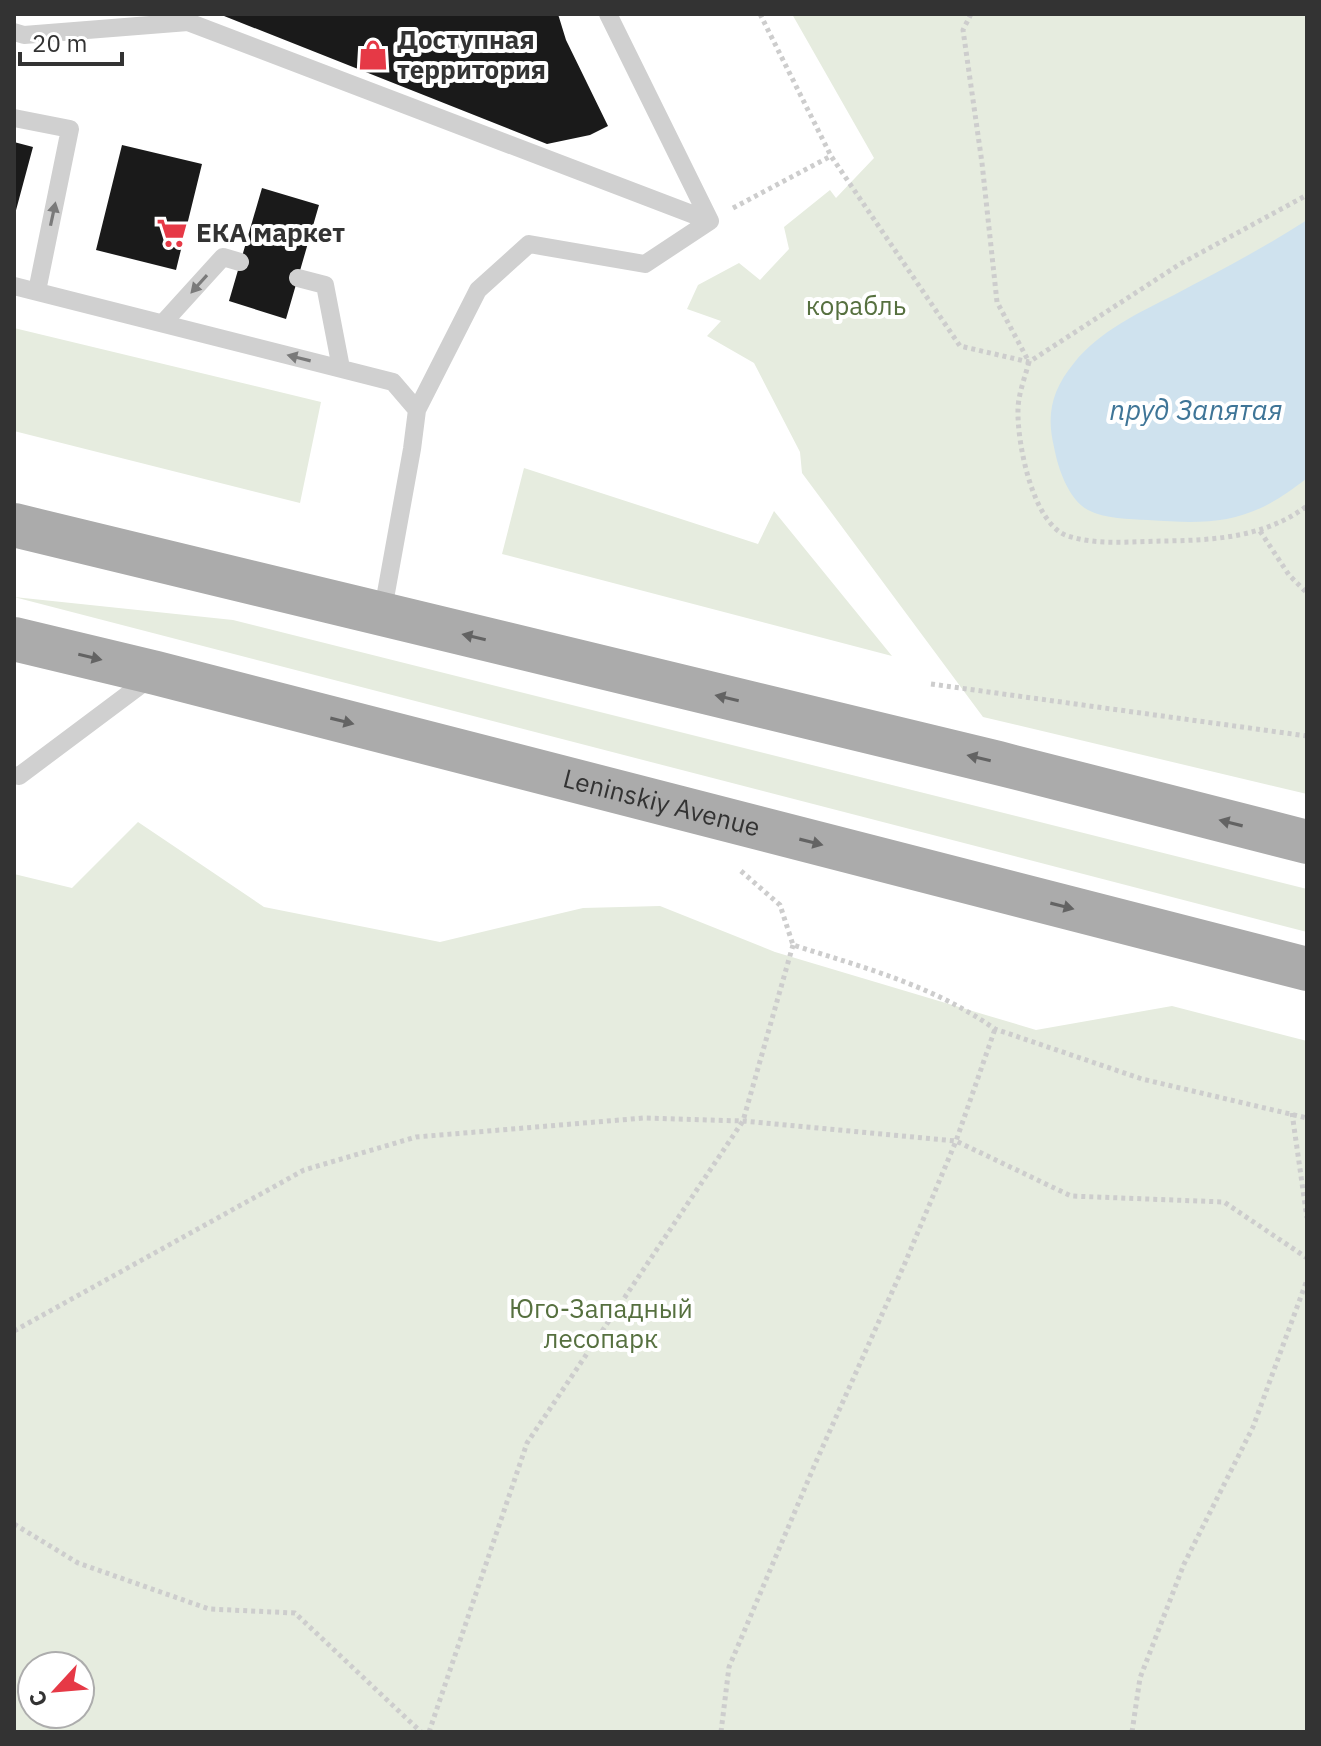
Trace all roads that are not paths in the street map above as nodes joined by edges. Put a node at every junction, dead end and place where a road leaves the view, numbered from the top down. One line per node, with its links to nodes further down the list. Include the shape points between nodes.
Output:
1 (608, 14): 4 (lane)
2 (14, 32): 4 (lane, via 188,22)
3 (14, 118): 8 (lane, one-way to 3, via 70,129)
4 (710, 221): 11 (lane, via 645,264 529,244 478,290)
5 (240, 262): 9 (lane, one-way to 9, via 223,257)
6 (298, 278): 10 (lane, via 325,285)
7 (14, 286): 8 (lane)
8 (37, 291): 9 (lane)
9 (163, 323): 10 (lane, one-way to 9)
10 (341, 368): 11 (lane, via 393,382)
11 (417, 410): 13 (lane)
12 (14, 525): 13 (main road)
13 (382, 615): 17 (main road, one-way to 13)
14 (14, 639): 15 (main road, Leninskiy Avenue, one-way to 15)
15 (156, 673): 16 (lane); 18 (main road, Leninskiy Avenue, one-way to 18)
16 (14, 775)
17 (1307, 842)
18 (1307, 969)

